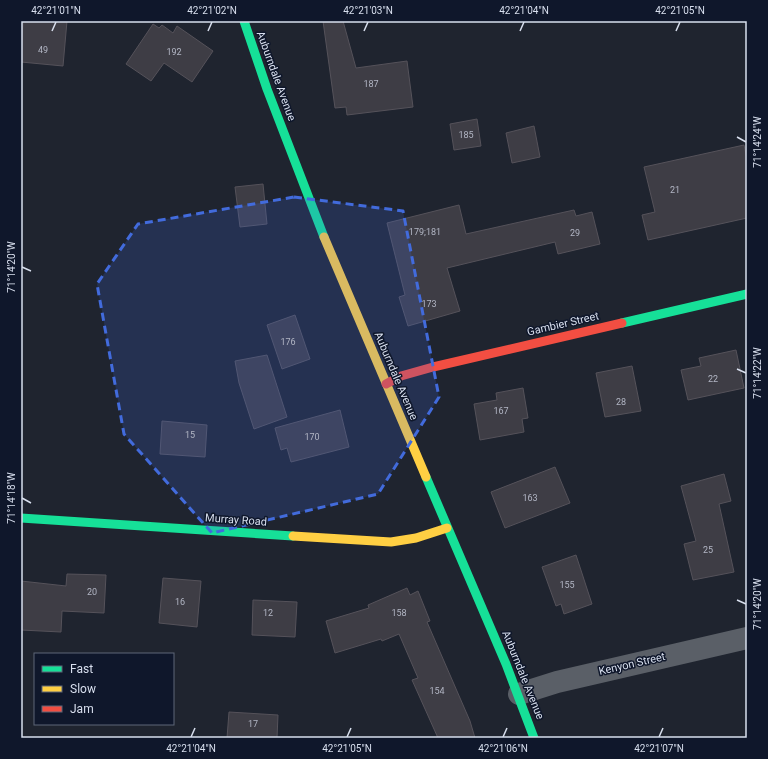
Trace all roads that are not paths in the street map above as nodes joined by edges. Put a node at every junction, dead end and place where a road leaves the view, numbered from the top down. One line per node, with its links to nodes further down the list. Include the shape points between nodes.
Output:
1 (244, 21): 3 (street, Auburndale Avenue, via 279,123)
2 (747, 294): 3 (street, Gambier Street, via 433,367 401,376)
3 (386, 384): 5 (street, Auburndale Avenue)
4 (21, 518): 5 (street, Murray Road, via 383,542 418,538)
5 (447, 528): 7 (street, Auburndale Avenue)
6 (747, 638): 7 (street, Kenyon Street, via 557,682)
7 (519, 694): 8 (street, Auburndale Avenue)
8 (534, 738)

